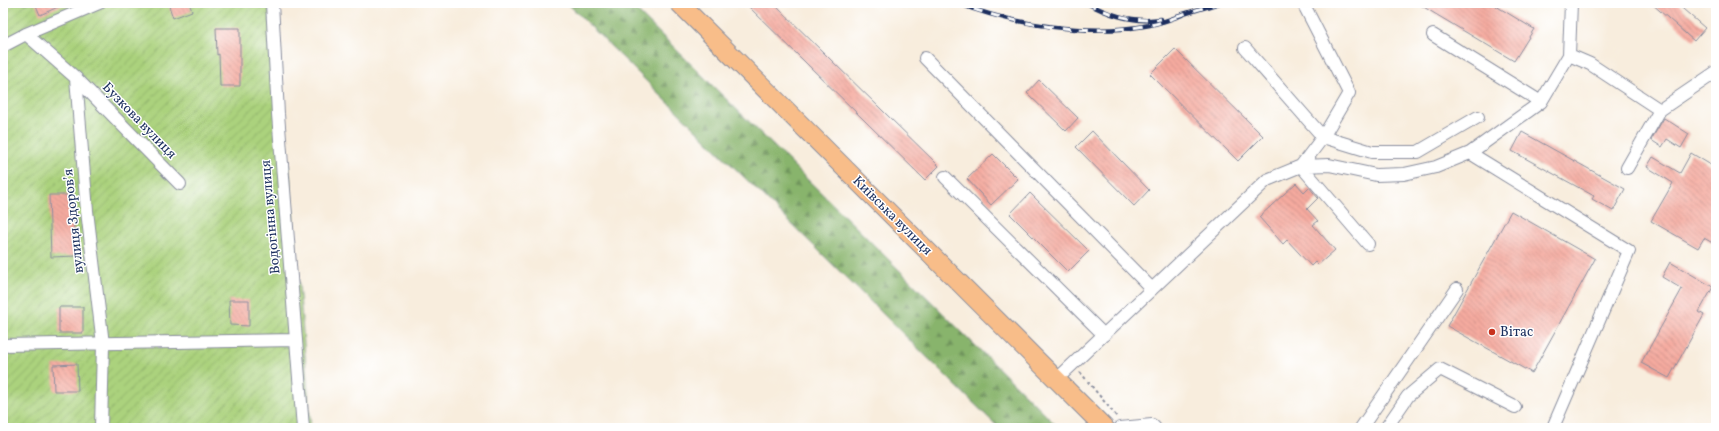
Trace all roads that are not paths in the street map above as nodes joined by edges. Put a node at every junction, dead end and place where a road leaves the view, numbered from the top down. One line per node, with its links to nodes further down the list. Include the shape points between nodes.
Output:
1 (99, 3): 6 (street)
2 (272, 3): 27 (street, Водогінна вулиця)
3 (679, 3): 30 (highway, Київська вулиця)
4 (1303, 3): 17 (street, via 1349,93)
5 (1571, 3): 10 (street)
6 (26, 34): 8 (street); 13 (street)
7 (1433, 35): 14 (street)
8 (3, 46)
9 (1245, 48): 17 (street)
10 (1569, 56): 14 (street); 15 (street, via 1590,64)
11 (925, 58): 24 (street)
12 (1716, 72): 15 (street)
13 (76, 78): 22 (street, Бузкова вулиця); 28 (street, вулиця Здоровʼя, via 87,211)
14 (1541, 102): 18 (street)
15 (1660, 110): 20 (street)
16 (1478, 117): 17 (street, via 1418,152 1372,152)
17 (1323, 137): 19 (street)
18 (1470, 153): 19 (street, via 1436,167 1404,174 1376,175 1329,165); 38 (street, via 1629,251 1554,425)
19 (1301, 166): 23 (street); 24 (street, via 1267,180)
20 (1627, 168)
21 (945, 177): 26 (street)
22 (180, 184)
23 (1368, 244)
24 (1152, 289): 26 (street)
25 (1457, 289): 36 (street)
26 (1104, 335): 30 (street)
27 (296, 340): 28 (street); 34 (street, Водогінна вулиця)
28 (103, 344): 29 (street); 33 (street, вулиця Здоровʼя)
29 (3, 345)
30 (1056, 380): 32 (highway, Київська вулиця)
31 (1515, 406): 37 (street, via 1440,369 1408,396)
32 (1114, 424): 35 (street, via 1152,425)
33 (101, 428)
34 (303, 428)
35 (1155, 428)
36 (1361, 428)
37 (1386, 428)
38 (1557, 428)

